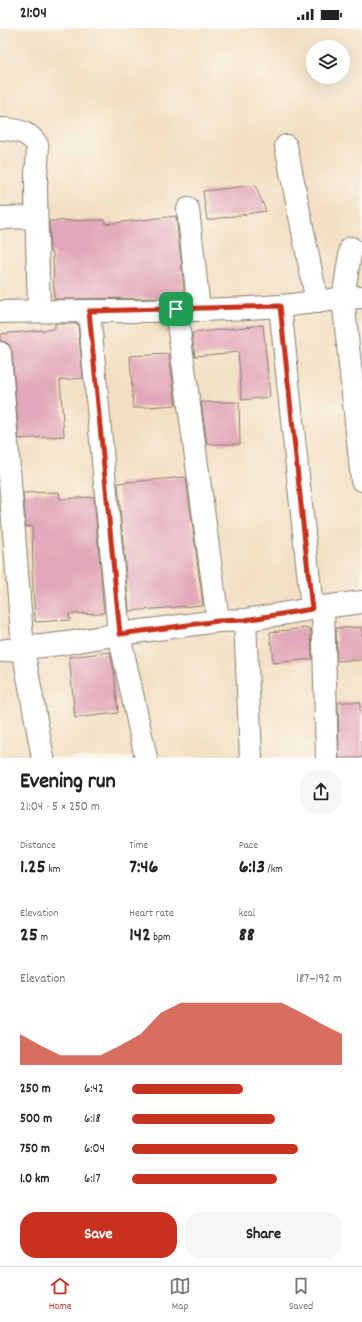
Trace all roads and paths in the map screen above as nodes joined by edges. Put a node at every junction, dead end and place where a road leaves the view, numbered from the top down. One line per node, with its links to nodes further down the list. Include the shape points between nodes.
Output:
1 (0, 129): 4 (street, via 13,129 31,136 38,147)
2 (286, 146): 8 (street)
3 (188, 209): 11 (street)
4 (36, 217): 5 (street); 12 (street)
5 (0, 218)
6 (351, 248): 7 (street)
7 (353, 297): 8 (street); 16 (street)
8 (318, 302): 9 (street)
9 (280, 306): 11 (street); 18 (street)
10 (176, 309): 11 (street); 13 (street); 20 (street)
11 (199, 309)
12 (40, 311): 13 (street); 14 (street)
13 (89, 311): 21 (street)
14 (0, 312)
15 (0, 353): 22 (street)
16 (362, 480)
17 (362, 602): 18 (street)
18 (317, 608): 19 (street); 27 (street)
19 (245, 620): 20 (street); 26 (street)
20 (218, 621): 21 (street)
21 (120, 634): 22 (street); 25 (street)
22 (23, 649): 23 (street); 24 (street)
23 (0, 651)
24 (43, 758)
25 (146, 758)
26 (251, 758)
27 (327, 758)

